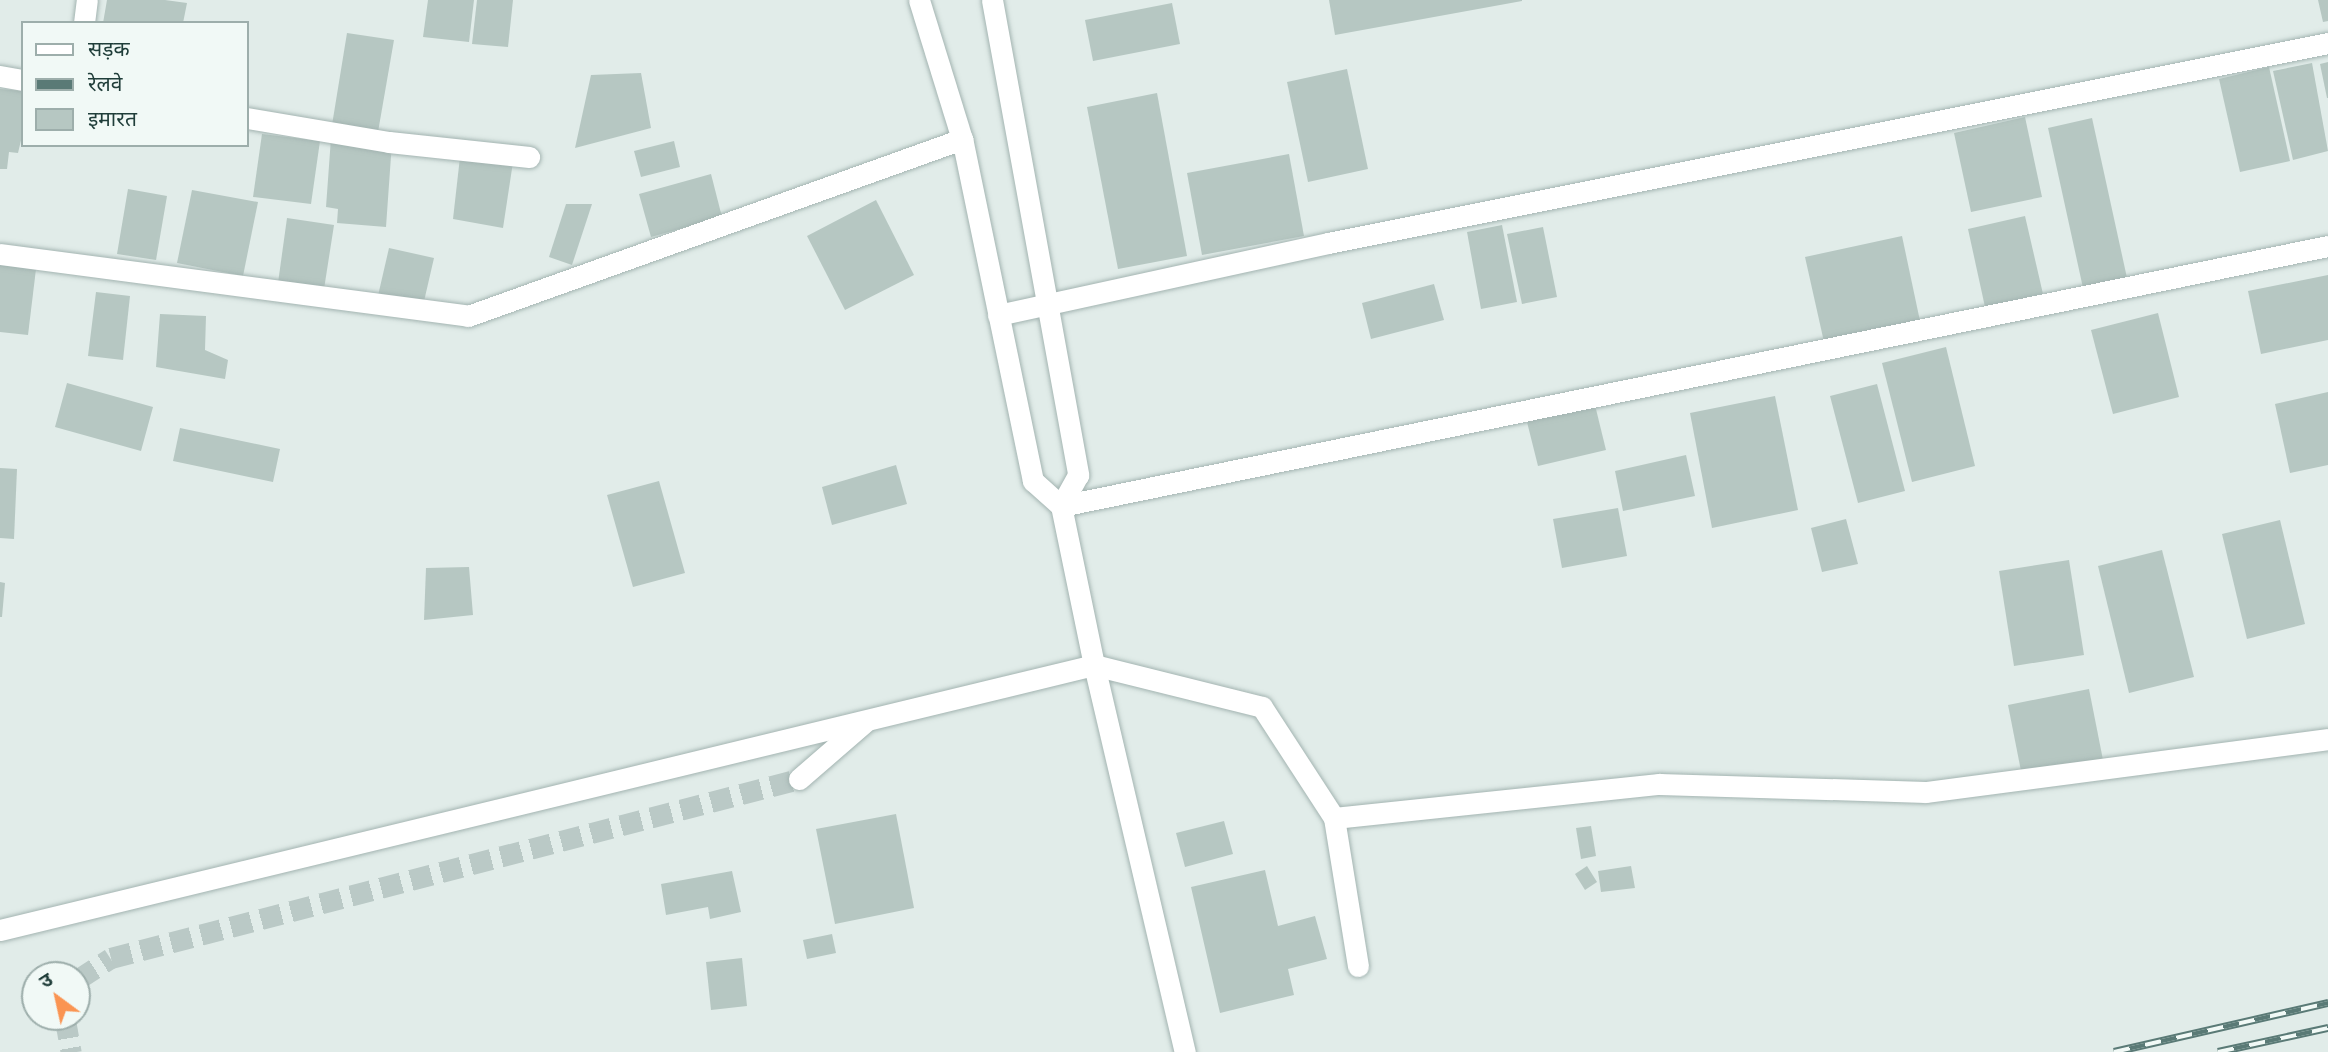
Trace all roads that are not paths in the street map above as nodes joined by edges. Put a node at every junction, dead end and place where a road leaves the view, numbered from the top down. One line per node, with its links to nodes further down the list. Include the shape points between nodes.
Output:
1 (88, 0): 4 (street)
2 (919, 0): 9 (street)
3 (992, 0): 13 (street)
4 (85, 21)
5 (2328, 43): 13 (street, via 1328,243)
6 (0, 76): 7 (street)
7 (21, 80)
8 (248, 118): 10 (street, via 389,142)
9 (962, 139): 12 (street, via 468,316 79,268); 14 (street)
10 (529, 157)
11 (2328, 246): 15 (street)
12 (0, 254)
13 (1047, 304): 14 (street); 15 (street, via 1078,475)
14 (998, 315): 15 (street, via 1033,481)
15 (1061, 506): 16 (street)
16 (1094, 666): 17 (street); 20 (street, via 1262,707); 23 (street)
17 (866, 721): 19 (street); 21 (street)
18 (2328, 739): 20 (street, via 1926,792 1659,784)
19 (799, 779)
20 (1334, 818): 22 (street)
21 (0, 930)
22 (1357, 966)
23 (1185, 1052)

